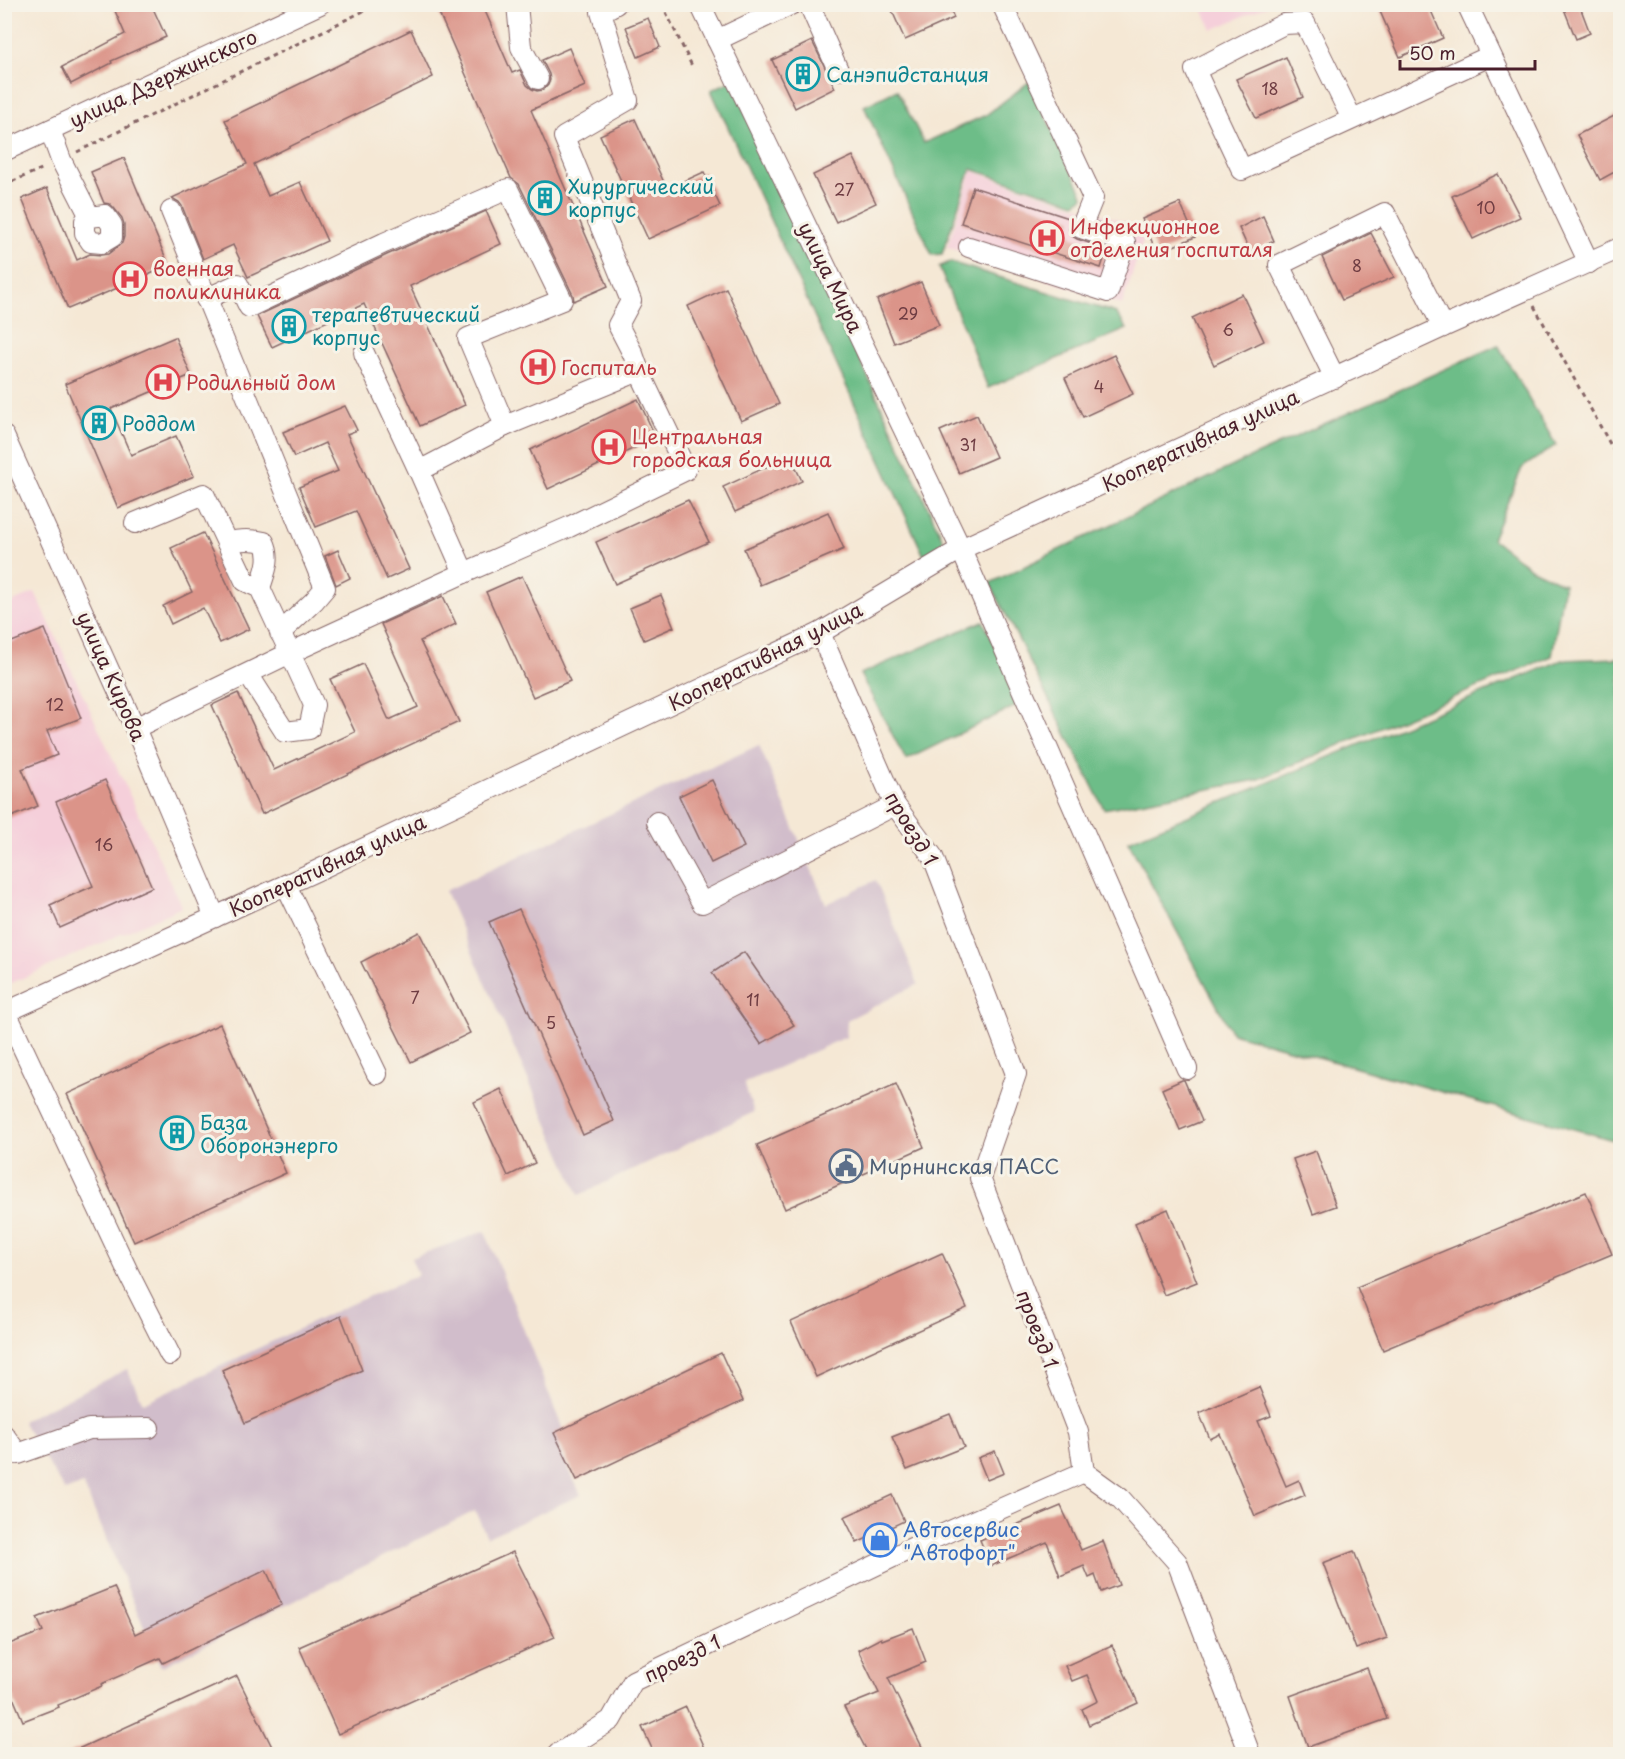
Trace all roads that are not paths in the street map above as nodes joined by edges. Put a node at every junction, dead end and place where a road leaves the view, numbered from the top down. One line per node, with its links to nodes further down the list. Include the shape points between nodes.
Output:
1 (321, 4): 14 (street, улица Дзержинского)
2 (518, 4): 12 (street, via 521,47)
3 (700, 4): 9 (street, улица Мира)
4 (792, 4): 9 (street)
5 (809, 4): 11 (street)
6 (1002, 4): 18 (street, via 1092,198 1081,228 1125,242 1108,292)
7 (1467, 4): 10 (street)
8 (604, 7): 24 (street, via 628,100 564,137 631,302 618,325)
9 (717, 40): 31 (street, улица Мира)
10 (1490, 56): 13 (street); 20 (street)
11 (838, 70)
12 (538, 79)
13 (1352, 119): 13 (street, via 1242,170 1195,70 1284,24 1305,23)
14 (50, 130): 15 (street, улица Дзержинского); 17 (street)
15 (4, 151)
16 (171, 211): 21 (street)
17 (90, 217)
18 (969, 247)
19 (1620, 248): 20 (street, Кооперативная улица)
20 (1589, 263): 22 (street, Кооперативная улица)
21 (206, 299): 26 (street, via 238,284 249,307 508,189 562,300 468,338); 34 (street, via 325,588)
22 (1443, 327): 25 (street, Кооперативная улица); 25 (street, via 1385,213 1279,265)
23 (364, 353): 28 (street)
24 (639, 371): 26 (street); 32 (street, via 686,470)
25 (1335, 378): 31 (street, Кооперативная улица)
26 (505, 426): 28 (street)
27 (4, 436): 38 (street, улица Кирова)
28 (419, 471): 32 (street)
29 (135, 523): 30 (street, via 204,494)
30 (227, 543): 33 (street, via 245,581); 33 (street, via 251,539 264,542 268,561)
31 (962, 549): 35 (street, Кооперативная улица); 44 (street, улица Мира)
32 (464, 573): 36 (street)
33 (260, 588): 34 (street)
34 (280, 633): 36 (street)
35 (820, 633): 39 (street, проезд 1); 41 (street, Кооперативная улица)
36 (290, 653): 37 (street); 37 (street, via 315,705 309,729 285,732)
37 (248, 674): 38 (street)
38 (135, 728): 42 (street, улица Кирова)
39 (895, 805): 40 (street, via 702,903); 49 (street, проезд 1, via 933,857 1016,1074 980,1178 1078,1432)
40 (657, 822)
41 (286, 885): 42 (street, Кооперативная улица); 45 (street)
42 (215, 917): 43 (street, Кооперативная улица)
43 (5, 1013): 46 (street)
44 (1187, 1069)
45 (377, 1074)
46 (170, 1354)
47 (148, 1428): 48 (street, via 89,1429 18,1455)
48 (4, 1435)
49 (1084, 1472): 50 (street, проезд 1, via 914,1547 633,1681 611,1720); 51 (street, via 1120,1498 1178,1562)
50 (558, 1755)
51 (1250, 1755)

